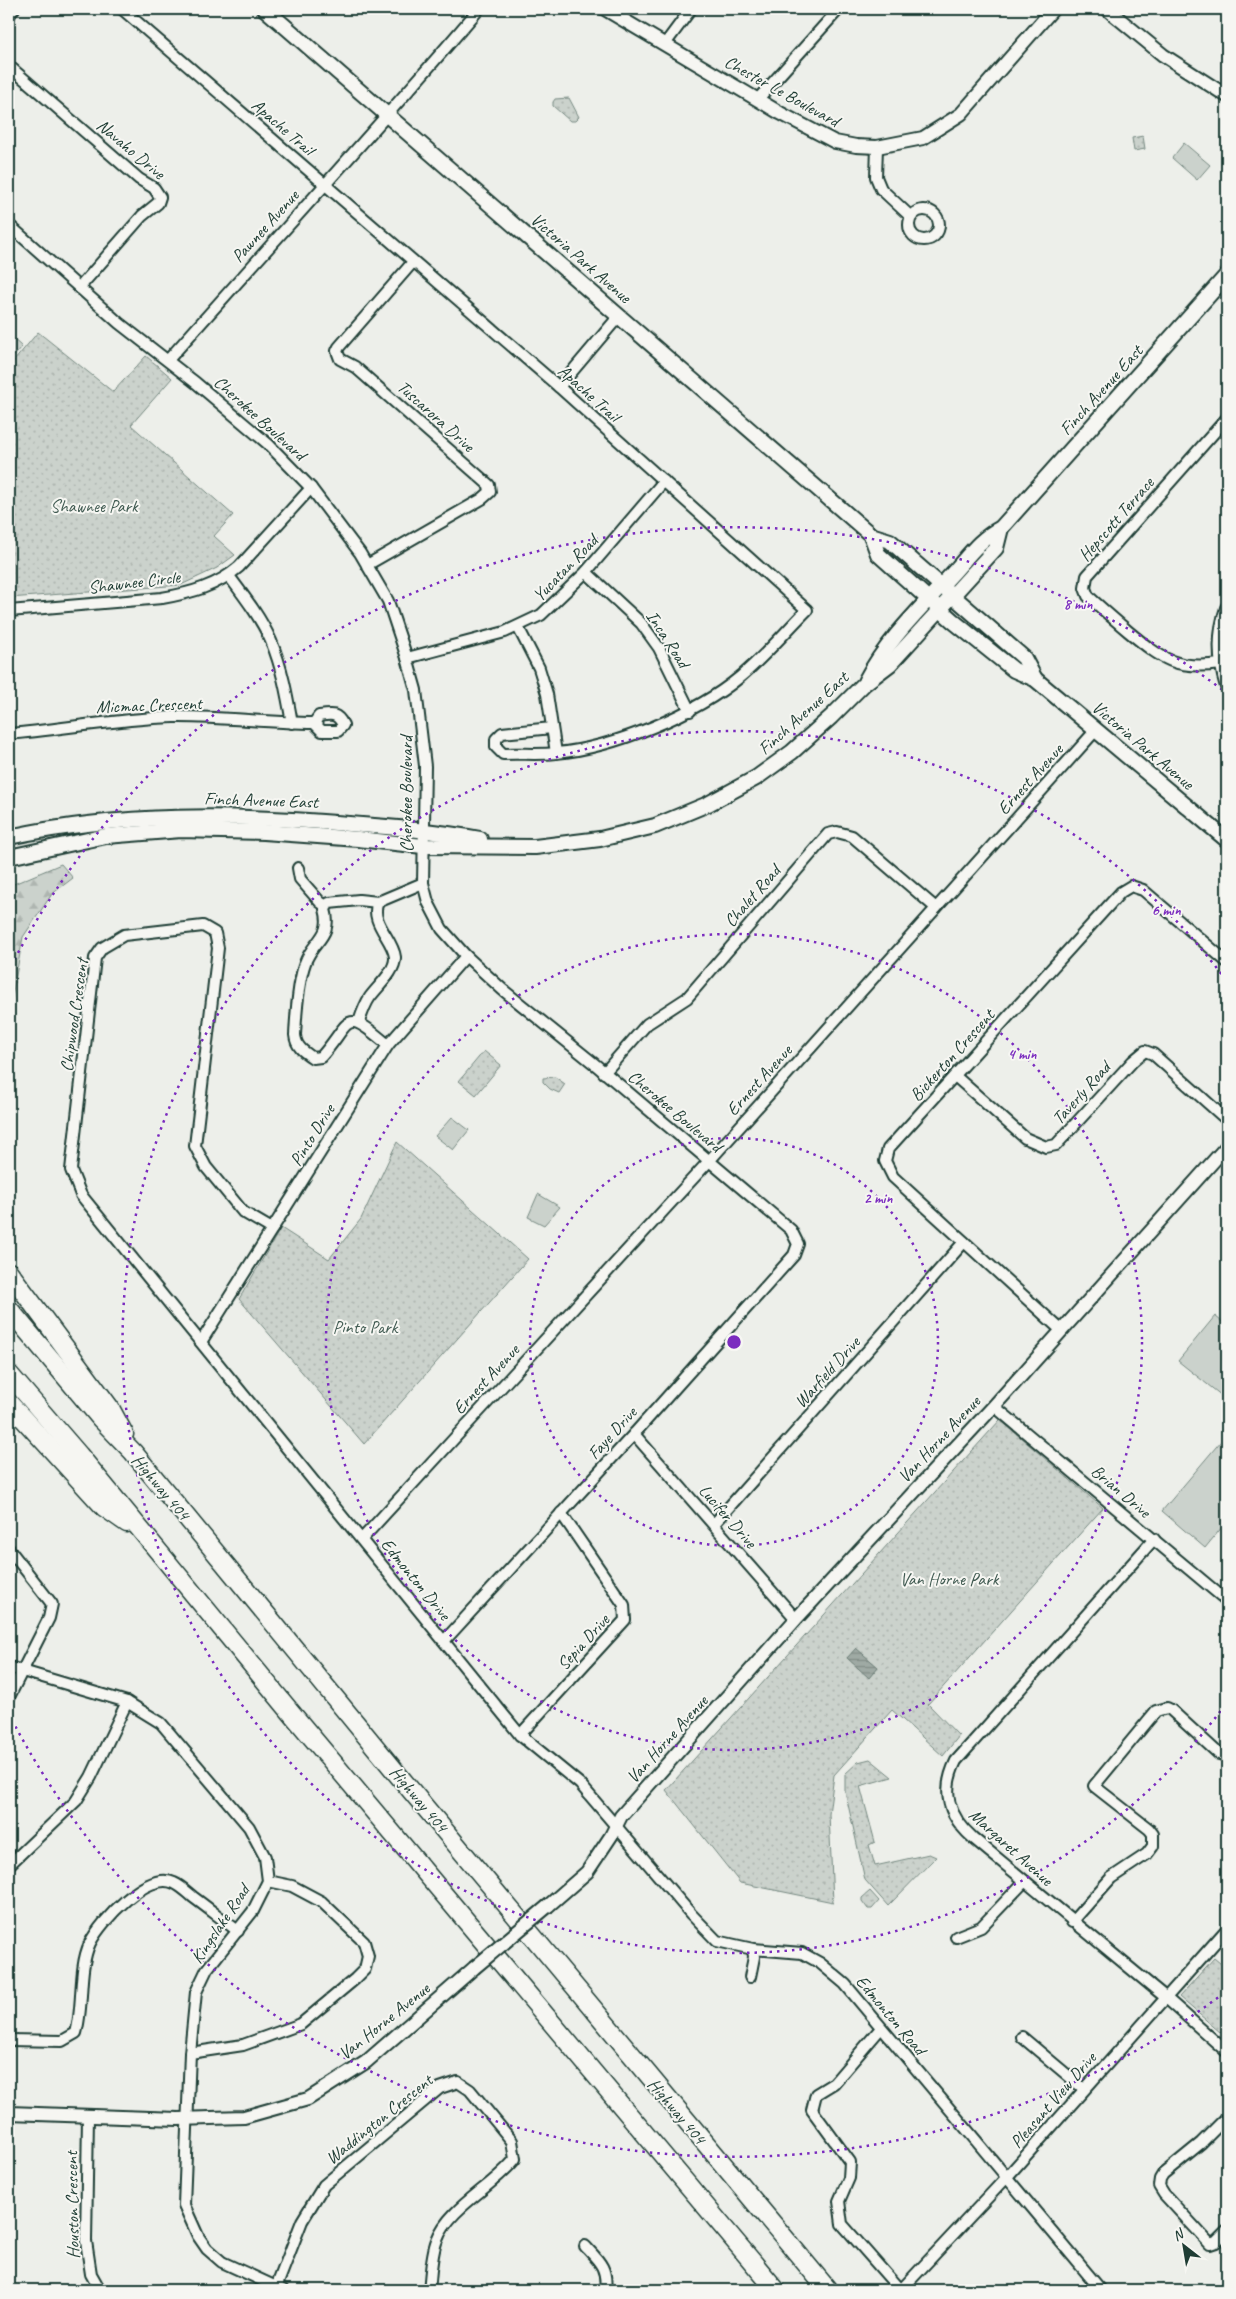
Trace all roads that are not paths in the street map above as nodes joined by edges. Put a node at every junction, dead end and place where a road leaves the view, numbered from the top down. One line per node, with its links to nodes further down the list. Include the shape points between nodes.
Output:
1 (14, 9): 10 (street)
2 (122, 9): 17 (street, Apache Trail)
3 (266, 9): 15 (main road, Victoria Park Avenue)
4 (479, 9): 15 (street, Pawnee Avenue)
5 (605, 9): 11 (street, Chester Le Boulevard)
6 (691, 9): 11 (street)
7 (839, 9): 14 (street)
8 (1053, 9): 16 (street, Chester Le Boulevard, via 961,114 923,138)
9 (1108, 9): 13 (street, via 1163,55)
10 (9, 15)
11 (665, 44): 14 (street, Chester Le Boulevard)
12 (9, 66): 22 (street, Navaho Drive, via 160,196 158,204 142,216)
13 (1227, 96)
14 (758, 99): 16 (street, Chester Le Boulevard, via 835,142)
15 (388, 116): 17 (street, Pawnee Avenue); 23 (main road, Victoria Park Avenue)
16 (877, 147): 18 (street, via 876,177 881,189)
17 (324, 184): 20 (street, Apache Trail); 24 (street, Pawnee Avenue)
18 (911, 216)
19 (9, 225): 22 (street, Cherokee Boulevard)
20 (413, 262): 25 (street, Apache Trail); 31 (street, Tuscarora Drive, via 339,347 338,356 409,413 489,485 490,492)
21 (1227, 275): 29 (main road, Finch Avenue East)
22 (79, 288): 24 (street, Cherokee Boulevard)
23 (619, 316): 25 (street); 30 (main road, Victoria Park Avenue)
24 (168, 360): 28 (street, Cherokee Boulevard, via 268,444)
25 (558, 387): 27 (street, Apache Trail)
26 (1227, 418): 42 (street, Hepscott Terrace, via 1088,576 1085,588 1088,596 1154,653 1172,662 1192,666)
27 (664, 482): 32 (street, Yucatan Road); 46 (street, Apache Trail, via 808,610 740,677)
28 (311, 488): 31 (street, Cherokee Boulevard); 33 (street, Shawnee Circle)
29 (1001, 528): 34 (main road, Finch Avenue East, via 986,535); 35 (main road, Finch Avenue East, via 996,548)
30 (871, 535): 34 (main road, Victoria Park Avenue, via 890,541); 36 (main road, Victoria Park Avenue, via 878,554)
31 (367, 565): 41 (street, Cherokee Boulevard, via 388,600)
32 (586, 572): 40 (street, Yucatan Road, via 541,615); 46 (street, Inca Road, via 641,623 658,648)
33 (229, 576): 39 (street, Shawnee Circle, via 195,591 162,598); 47 (street, via 271,640 281,668)
34 (941, 585): 35 (main road, Victoria Park Avenue); 36 (main road, Finch Avenue East)
35 (953, 595): 38 (main road, Finch Avenue East); 43 (main road, Victoria Park Avenue, via 1024,658)
36 (928, 599): 38 (main road, Victoria Park Avenue); 44 (main road, Finch Avenue East, via 878,657)
37 (1227, 608): 42 (street)
38 (940, 609): 43 (main road, Victoria Park Avenue, via 1014,670); 44 (main road, Finch Avenue East, via 890,664)
39 (9, 611)
40 (518, 627): 41 (street, Yucatan Road); 49 (street, via 539,668)
41 (408, 658): 53 (street, Cherokee Boulevard, via 421,724 425,766)
42 (1221, 664): 45 (street)
43 (1035, 679): 50 (main road, Victoria Park Avenue)
44 (865, 683): 56 (main road, Finch Avenue East, via 792,752 756,778 708,804 655,826 600,839 536,847)
45 (1227, 686)
46 (690, 710): 52 (street, Apache Trail, via 607,742)
47 (292, 723): 48 (street, Micmac Crescent); 51 (street, Micmac Crescent, via 171,717)
48 (314, 723)
49 (552, 728): 52 (street); 52 (street, Apache Trail, via 502,733 496,739 496,747 503,754)
50 (1096, 730): 55 (main road, Victoria Park Avenue); 63 (street, Ernest Avenue)
51 (9, 734)
52 (556, 753)
53 (424, 830): 54 (main road, Finch Avenue East, via 259,817 203,816 93,823); 56 (main road, Finch Avenue East); 57 (street, Cherokee Boulevard)
54 (9, 837)
55 (1227, 840)
56 (511, 845): 57 (main road, Finch Avenue East)
57 (423, 846): 58 (main road, Finch Avenue East, via 273,832 181,830 106,836); 60 (street, Cherokee Boulevard)
58 (9, 857)
59 (298, 868): 62 (street, via 300,879)
60 (423, 883): 61 (street); 64 (street, Cherokee Boulevard, via 442,930)
61 (378, 902): 62 (street, via 352,900 332,902); 66 (street, via 376,909 380,924 395,962 370,998)
62 (326, 906): 66 (street, via 327,928 309,956 302,975 296,1043 311,1056 321,1057 343,1026)
63 (936, 908): 68 (street, Chalet Road, via 852,836 837,832 828,834 686,998 647,1024); 72 (street, Ernest Avenue)
64 (466, 956): 67 (street, Pinto Drive); 68 (street, Cherokee Boulevard)
65 (1227, 962): 69 (street, Bickerton Crescent, via 1143,890 1131,886 1121,892)
66 (359, 1022): 67 (street)
67 (388, 1045): 73 (street, Pinto Drive)
68 (604, 1073): 72 (street, Cherokee Boulevard)
69 (955, 1076): 70 (street, Taverly Road, via 1025,1138 1046,1147 1056,1146 1132,1061 1145,1051 1153,1054); 74 (street, Bickerton Crescent, via 888,1149 885,1161 893,1177)
70 (1227, 1120)
71 (1227, 1146): 78 (street, Van Horne Avenue)
72 (709, 1161): 75 (street, Cherokee Boulevard, via 791,1230); 88 (street, Ernest Avenue)
73 (272, 1229): 79 (street, Pinto Drive); 79 (street, Chipwood Crescent, via 242,1212 206,1166 195,1146 218,948 215,933 203,926 124,935 102,948 95,958 71,1170 81,1195)
74 (964, 1242): 78 (street, Bickerton Crescent); 86 (street, Warfield Drive)
75 (798, 1244): 83 (street, Faye Drive, via 794,1255)
76 (9, 1272): 84 (highway, via 110,1408)
77 (9, 1310): 84 (highway, Highway 404)
78 (1061, 1330): 82 (street, Van Horne Avenue)
79 (201, 1342): 88 (street, Edmonton Drive)
80 (9, 1374): 87 (highway)
81 (9, 1403): 87 (highway, via 104,1507)
82 (994, 1406): 89 (street, Brian Drive); 92 (street, Van Horne Avenue)
83 (634, 1434): 85 (street, Faye Drive); 86 (street, Lucifer Drive)
84 (133, 1452): 129 (highway, Highway 404, via 405,1784)
85 (561, 1513): 93 (street, Faye Drive); 98 (street, Sepia Drive, via 624,1605 625,1620)
86 (714, 1524): 92 (street, Lucifer Drive)
87 (142, 1533): 128 (highway)
88 (362, 1539): 93 (street, Edmonton Drive)
89 (1154, 1540): 91 (street, Brian Drive); 103 (street, Margaret Avenue, via 956,1761 950,1772 949,1804 960,1827)
90 (9, 1549): 95 (street, via 52,1604 49,1618)
91 (1227, 1601)
92 (796, 1619): 100 (street, Van Horne Avenue, via 621,1816)
93 (445, 1640): 98 (street, Edmonton Drive)
94 (9, 1667): 95 (street, Kingslake Road)
95 (22, 1671): 96 (street); 97 (street, Kingslake Road)
96 (9, 1697)
97 (127, 1702): 101 (street, via 76,1801); 102 (street, Kingslake Road, via 160,1723 249,1827 265,1857)
98 (520, 1735): 100 (street, Edmonton Drive, via 580,1784)
99 (1227, 1756): 104 (street, via 1218,1754 1171,1710 1156,1711 1094,1786 1149,1829 1153,1834 1153,1846 1111,1878)
100 (617, 1825): 108 (street, Edmonton Road, via 717,1941); 120 (street, Van Horne Avenue, bridge, via 587,1872 366,2062 308,2099 244,2117)
101 (9, 1865)
102 (268, 1881): 106 (street, Kingslake Road); 115 (street, via 292,1886 322,1902 364,1942 368,1956 365,1969 301,2024 243,2045)
103 (1024, 1882): 104 (street, Margaret Avenue); 107 (street, via 981,1927)
104 (1072, 1922): 110 (street, Margaret Avenue)
105 (1227, 1929): 110 (street, Pleasant View Drive)
106 (238, 1932): 113 (street, via 174,1882 159,1880 140,1888 102,1924 90,1944 76,2033 62,2041); 115 (street, Kingslake Road, via 207,1969 196,1992)
107 (956, 1937)
108 (753, 1949): 109 (street); 111 (street, Edmonton Road, via 802,1953 820,1963 845,1984)
109 (750, 1977)
110 (1165, 1998): 114 (street, Margaret Avenue); 116 (street, Pleasant View Drive)
111 (881, 2028): 121 (street, Edmonton Road); 130 (street, via 834,2083 816,2094 812,2110 850,2162 849,2178 839,2201 842,2224)
112 (1022, 2037): 116 (street)
113 (9, 2040)
114 (1227, 2052)
115 (190, 2053): 120 (street, Kingslake Road)
116 (1084, 2089): 121 (street, Pleasant View Drive)
117 (9, 2113): 118 (street, Van Horne Avenue)
118 (88, 2117): 120 (street, Van Horne Avenue); 125 (street, Houston Crescent, via 86,2241 91,2274)
119 (1227, 2117): 122 (street, via 1163,2174 1159,2186 1210,2244)
120 (186, 2119): 124 (street, Kingslake Road, via 184,2205 198,2236 222,2262)
121 (1006, 2178): 130 (street, Pleasant View Drive); 131 (street, Edmonton Road)
122 (1227, 2231)
123 (585, 2246): 127 (street, via 601,2263 607,2277)
124 (279, 2289): 126 (street, Waddington Crescent, via 302,2220 324,2185 440,2088 458,2082 470,2090 512,2141 515,2159 505,2172 453,2216 437,2240)
125 (100, 2290)
126 (429, 2290)
127 (605, 2290)
128 (776, 2290)
129 (828, 2290)
130 (901, 2290)
131 (1101, 2290)

